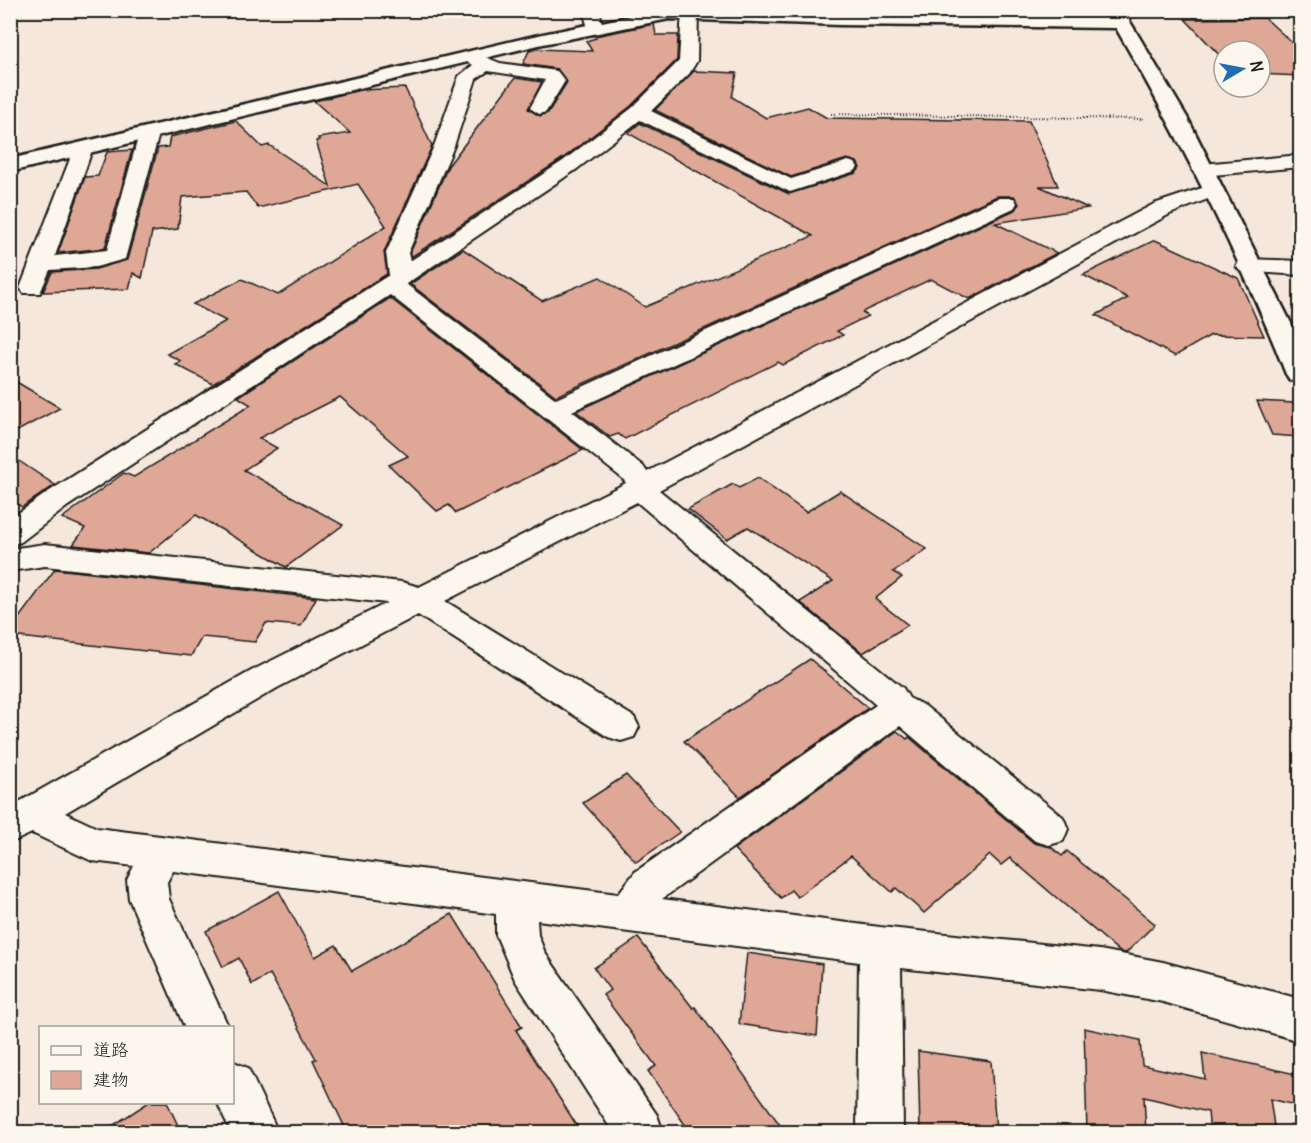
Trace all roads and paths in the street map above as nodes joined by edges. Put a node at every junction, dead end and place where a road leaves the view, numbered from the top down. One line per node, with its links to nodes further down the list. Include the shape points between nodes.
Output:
1 (689, 12): 2 (street); 3 (street); 8 (street, via 688,60 683,70)
2 (646, 14): 5 (street)
3 (807, 14): 4 (street)
4 (1118, 17): 10 (street)
5 (593, 19): 6 (street)
6 (476, 61): 7 (street, via 551,75 556,81); 11 (street); 21 (street, via 397,253)
7 (539, 108)
8 (639, 112): 15 (street, via 780,184 790,186); 21 (street, via 570,165)
9 (831, 114): 10 (path)
10 (1178, 119): 16 (street)
11 (149, 134): 12 (street); 18 (street, via 117,254 96,260)
12 (82, 150): 14 (street); 18 (street)
13 (1300, 161): 16 (street, via 1245,168)
14 (10, 166)
15 (849, 167)
16 (1206, 181): 19 (street); 26 (street, via 1162,209)
17 (1006, 203): 25 (street)
18 (40, 264): 22 (street)
19 (1248, 266): 20 (street); 23 (street)
20 (1300, 268)
21 (396, 281): 25 (street); 27 (street, via 58,499)
22 (32, 288)
23 (1292, 336): 24 (street)
24 (1300, 374)
25 (553, 410): 26 (street, via 633,472)
26 (642, 487): 29 (street); 30 (street, via 891,698)
27 (10, 535)
28 (10, 560): 29 (street, via 45,555 402,593)
29 (419, 600): 31 (street); 32 (street, via 246,690)
30 (894, 707): 33 (street, via 912,716); 36 (street, via 890,714 649,885)
31 (621, 727)
32 (21, 821): 34 (street, via 92,844)
33 (1049, 829)
34 (163, 853): 35 (street); 39 (street, via 147,880 149,899)
35 (522, 897): 36 (street); 42 (street, via 516,912 517,935 530,966)
36 (628, 912): 37 (street)
37 (880, 946): 38 (street, via 1111,972 1163,982); 43 (street)
38 (1300, 1020)
39 (206, 1026)
40 (234, 1088): 41 (street)
41 (255, 1132)
42 (639, 1132)
43 (880, 1132)

